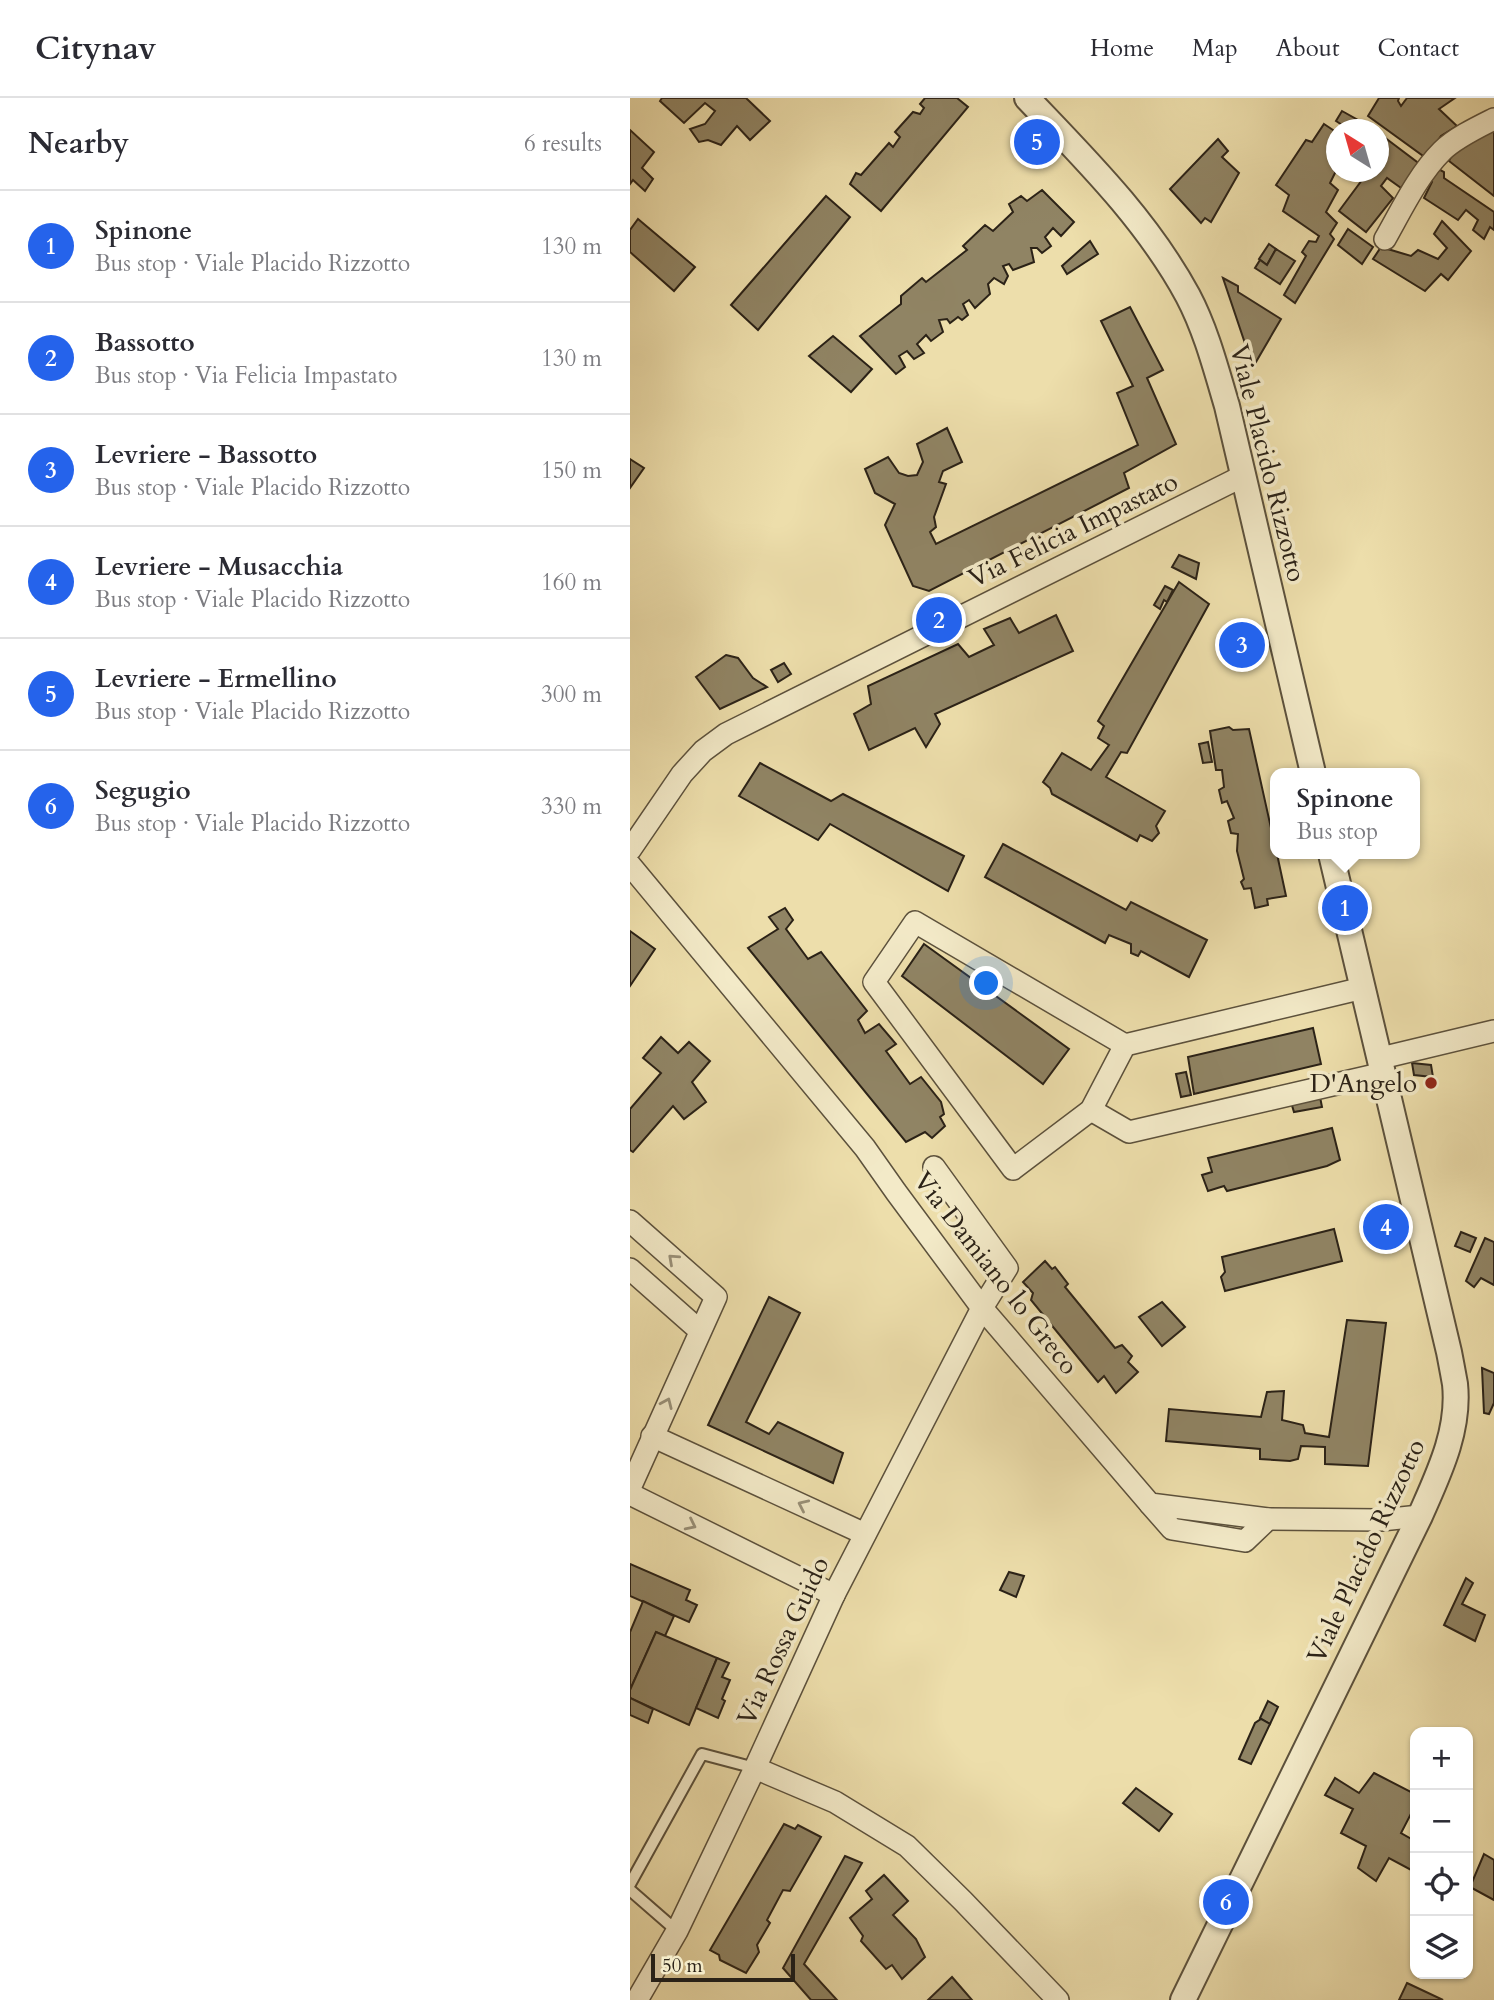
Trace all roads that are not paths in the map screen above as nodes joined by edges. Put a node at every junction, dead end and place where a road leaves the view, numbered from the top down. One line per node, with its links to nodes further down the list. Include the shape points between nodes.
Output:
1 (1027, 98): 4 (street, Viale Placido Rizzotto, via 1127,205 1189,298 1220,380)
2 (1494, 119): 3 (street, via 1443,150 1417,183)
3 (1385, 239)
4 (1243, 476): 5 (street, Viale Placido Rizzotto); 6 (street, Via Felicia Impastato, via 726,734 682,774)
5 (1311, 768)
6 (630, 850)
7 (1332, 859): 9 (street, Viale Placido Rizzotto)
8 (630, 865): 17 (street, Via Damiano lo Greco, via 865,1148)
9 (1363, 988): 11 (street); 12 (street, Viale Placido Rizzotto)
10 (1494, 1031): 12 (street)
11 (1125, 1045): 13 (street); 13 (street, via 915,922 874,982 1013,1169)
12 (1382, 1066): 13 (street, via 1129,1132); 22 (street, Viale Placido Rizzotto, via 1455,1387 1448,1448)
13 (1091, 1110)
14 (934, 1167): 17 (street, Via Rossa Guido, via 1007,1268)
15 (630, 1221): 18 (street, one-way to 15, via 716,1297)
16 (630, 1269): 18 (street)
17 (982, 1308): 22 (street, Via Damiano lo Greco, via 1150,1504 1268,1519); 23 (street, Via Rossa Guido)
18 (699, 1330): 19 (street, one-way to 18)
19 (653, 1436): 20 (street); 23 (street, one-way to 19)
20 (630, 1488)
21 (630, 1494): 24 (street, one-way to 24)
22 (1420, 1516): 31 (street, Viale Placido Rizzotto)
23 (865, 1534): 24 (street, Via Rossa Guido)
24 (834, 1595): 25 (street, Via Rossa Guido)
25 (755, 1768): 26 (lane, via 702,1754); 28 (street, Via Rossa Guido); 30 (street, via 835,1802 907,1846)
26 (630, 1884)
27 (630, 1890): 28 (lane)
28 (677, 1931): 29 (street, Via Rossa Guido)
29 (637, 2000)
30 (1058, 2000)
31 (1183, 2000)

